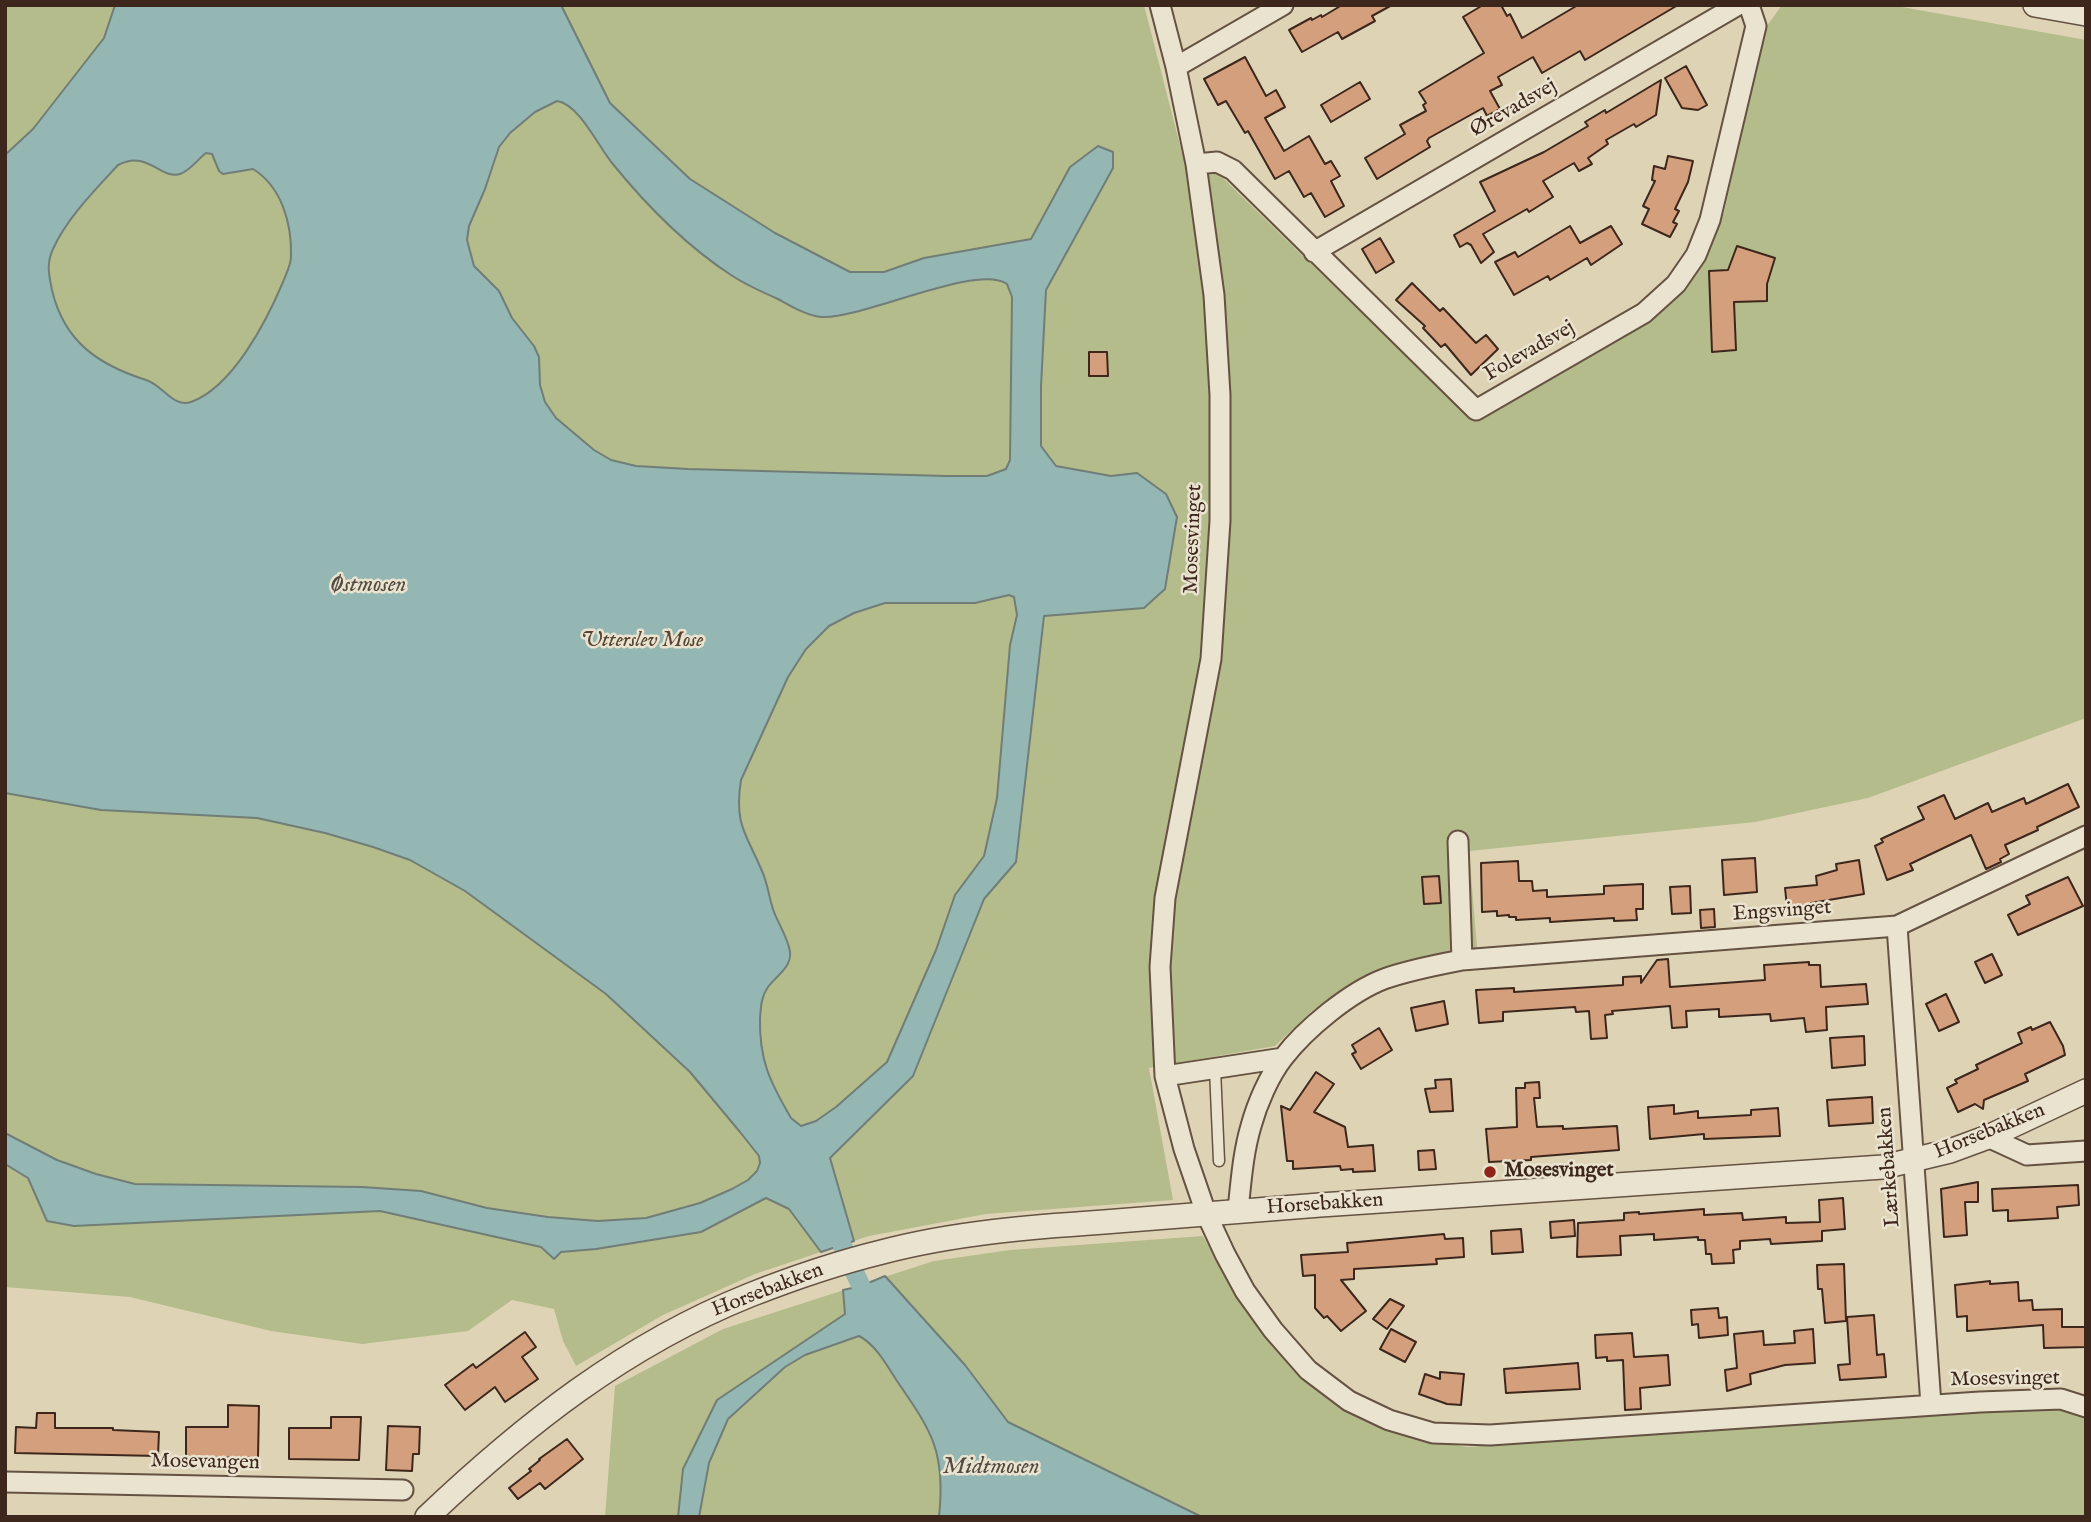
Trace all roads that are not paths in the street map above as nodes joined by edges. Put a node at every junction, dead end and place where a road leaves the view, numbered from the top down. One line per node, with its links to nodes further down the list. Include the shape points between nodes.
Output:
1 (1160, 5): 7 (street, Mosesvinget)
2 (1283, 5): 7 (street)
3 (1738, 5): 9 (street, Ørevadsvej)
4 (1749, 5): 9 (street, Folevadsvej, via 1756,26 1710,220 1696,255 1676,284 1644,313 1476,410)
5 (2035, 5): 6 (street)
6 (2086, 14)
7 (1176, 68): 8 (street, Mosesvinget)
8 (1196, 164): 9 (street, Folevadsvej, via 1217,162 1233,170); 16 (street, Mosesvinget, via 1215,307 1220,521 1211,659 1164,898 1160,967)
9 (1314, 252)
10 (2086, 836): 12 (street, Engsvinget)
11 (1458, 841): 13 (street)
12 (1897, 926): 13 (street, Engsvinget); 21 (street, Lærkebakken)
13 (1462, 960): 14 (street, Engsvinget, via 1381,980 1325,1017)
14 (1283, 1058): 15 (street); 22 (street, Engsvinget, via 1251,1125)
15 (1215, 1069): 16 (street); 20 (lane)
16 (1165, 1076): 23 (street, Mosesvinget)
17 (2086, 1091): 18 (street, Horsebakken)
18 (1988, 1137): 19 (street, via 2027,1155); 21 (street, Horsebakken)
19 (2086, 1151)
20 (1219, 1161)
21 (1913, 1161): 22 (street, Horsebakken, via 1884,1167); 24 (street, Lærkebakken)
22 (1238, 1210): 23 (street, Horsebakken)
23 (1206, 1213): 24 (street, Mosesvinget, via 1245,1291 1308,1370 1349,1401 1389,1420 1433,1433 1490,1435); 28 (street, Horsebakken, via 966,1236 884,1251 747,1296 683,1326 582,1386 503,1446)
24 (1931, 1405): 25 (street, Mosesvinget, via 2061,1399)
25 (2086, 1407)
26 (5, 1482): 27 (street, Mosevangen)
27 (403, 1490)
28 (448, 1508): 29 (street, Horsebakken)
29 (427, 1517)

